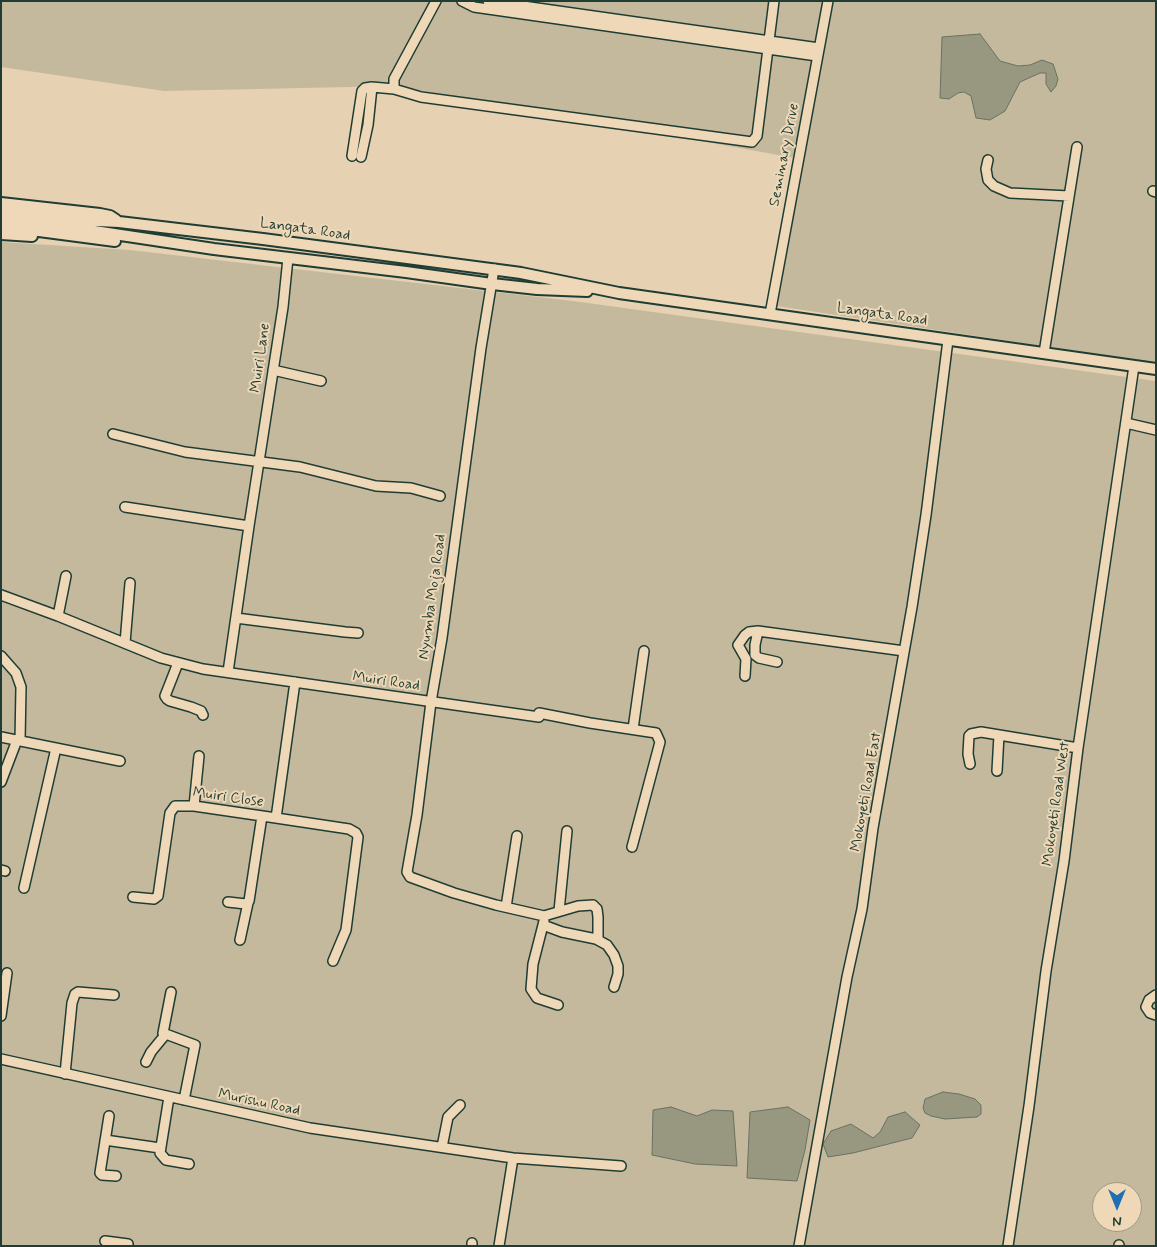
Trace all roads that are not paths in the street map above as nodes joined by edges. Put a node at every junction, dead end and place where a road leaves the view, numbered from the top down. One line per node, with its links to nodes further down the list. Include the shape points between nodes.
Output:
1 (436, 1): 8 (street, via 394,79)
2 (462, 1): 6 (street, via 474,7)
3 (488, 1): 6 (street)
4 (774, 1): 6 (street)
5 (828, 1): 7 (street, Seminary Drive)
6 (768, 45): 7 (street); 8 (street, via 757,136 750,143 421,97)
7 (818, 52): 25 (street, Seminary Drive)
8 (394, 89): 10 (street, via 372,88 368,125)
9 (1077, 147): 12 (street)
10 (356, 157)
11 (988, 160): 12 (street, via 988,180 994,186 1010,193)
12 (1069, 196): 27 (street)
13 (1, 203): 16 (main road, via 100,214)
14 (1, 210): 16 (main road, Langata Road)
15 (1, 218): 20 (main road, Langata Road)
16 (119, 222): 22 (main road, Langata Road)
17 (1, 226): 19 (main road)
18 (1, 234): 19 (main road)
19 (80, 237): 20 (main road, via 142,243)
20 (156, 239): 21 (main road, Langata Road)
21 (288, 258): 23 (main road, Langata Road); 30 (street, Muiri Lane)
22 (494, 269): 23 (street, Nyumba Moja Road); 24 (main road, Langata Road)
23 (492, 284): 24 (main road, Langata Road); 55 (street, Nyumba Moja Road)
24 (603, 290): 25 (main road, Langata Road)
25 (770, 314): 26 (main road, Langata Road)
26 (948, 340): 27 (main road, Langata Road); 48 (street, Mokoyeti Road East)
27 (1044, 353): 28 (main road, Langata Road)
28 (1134, 366): 29 (main road, Langata Road); 32 (street, Mokoyeti Road West)
29 (1156, 369)
30 (273, 370): 31 (street); 35 (street, Muiri Lane)
31 (321, 381)
32 (1126, 423): 33 (street); 62 (street, Mokoyeti Road West)
33 (1156, 430)
34 (113, 434): 35 (street, via 185,452)
35 (258, 462): 36 (street, via 300,467 376,486 411,488); 38 (street, Muiri Lane)
36 (440, 496)
37 (126, 507): 38 (street)
38 (249, 526): 43 (street, Muiri Lane)
39 (66, 576): 42 (street)
40 (130, 583): 46 (street)
41 (1, 595): 42 (street, Muiri Road)
42 (58, 616): 46 (street, Muiri Road)
43 (236, 618): 45 (street); 52 (street, Muiri Lane)
44 (758, 631): 48 (street); 50 (street, via 755,656); 53 (street, via 748,632 738,643 746,658)
45 (358, 633)
46 (125, 643): 51 (street, Muiri Road)
47 (644, 651): 57 (street)
48 (904, 651): 111 (street, Mokoyeti Road East, via 862,909)
49 (1, 656): 60 (street, via 16,673 21,687)
50 (777, 662)
51 (178, 663): 52 (street, Muiri Road); 56 (street, via 166,699 201,711)
52 (228, 672): 54 (street, Muiri Road)
53 (745, 676)
54 (295, 682): 55 (street, Muiri Road); 70 (street, Muiri Close)
55 (431, 702): 57 (street, Muiri Road, via 539,716 539,713); 78 (street, Nyumba Moja Road, via 408,875 454,893)
56 (203, 715)
57 (633, 729): 73 (street, Muiri Road, via 656,733 660,742)
58 (999, 735): 62 (street); 65 (street, via 970,734); 66 (street)
59 (1, 737): 60 (street)
60 (19, 741): 61 (street); 67 (street)
61 (56, 748): 64 (street); 74 (street)
62 (1078, 748): 112 (street, Mokoyeti Road West)
63 (199, 756): 68 (street)
64 (120, 761)
65 (970, 764)
66 (997, 771)
67 (1, 782)
68 (194, 806): 69 (street, Muiri Close); 75 (street, Muiri Close, via 175,806 170,813 158,896)
69 (262, 816): 70 (street, Muiri Close); 77 (street)
70 (276, 818): 83 (street, Muiri Close, via 353,830 357,835 346,930)
71 (567, 831): 79 (street)
72 (517, 836): 78 (street)
73 (632, 847)
74 (24, 888)
75 (133, 897)
76 (228, 902): 77 (street)
77 (248, 903): 81 (street)
78 (506, 907): 80 (street, Nyumba Moja Road)
79 (559, 911): 80 (street); 82 (street, via 595,906)
80 (544, 920): 82 (street, Nyumba Moja Road, via 562,932); 90 (street, via 531,989 537,998)
81 (240, 940)
82 (598, 940): 85 (street, via 607,944 617,963)
83 (333, 961)
84 (7, 973): 86 (street)
85 (614, 987)
86 (3, 992): 92 (street)
87 (171, 992): 93 (street, via 163,1030)
88 (114, 995): 96 (street, via 75,994)
89 (1156, 995): 91 (street, via 1146,1007)
90 (558, 1005)
91 (1156, 1015)
92 (1, 1016)
93 (165, 1035): 95 (street); 98 (street, via 195,1044)
94 (1, 1059): 96 (street, Murishu Road)
95 (146, 1062)
96 (65, 1074): 97 (street, Murishu Road)
97 (169, 1097): 98 (street, Murishu Road); 103 (street)
98 (184, 1100): 102 (street, Murishu Road, via 310,1128)
99 (460, 1105): 102 (street, via 448,1117)
100 (109, 1116): 101 (street)
101 (105, 1140): 103 (street); 107 (street, via 100,1173)
102 (442, 1147): 104 (street, Murishu Road)
103 (160, 1148): 105 (street, via 166,1160)
104 (513, 1158): 106 (street, Murishu Road); 110 (street)
105 (189, 1164)
106 (621, 1166)
107 (116, 1176)
108 (105, 1240): 109 (street)
109 (128, 1244)
110 (499, 1246)
111 (799, 1246)
112 (1008, 1246)

